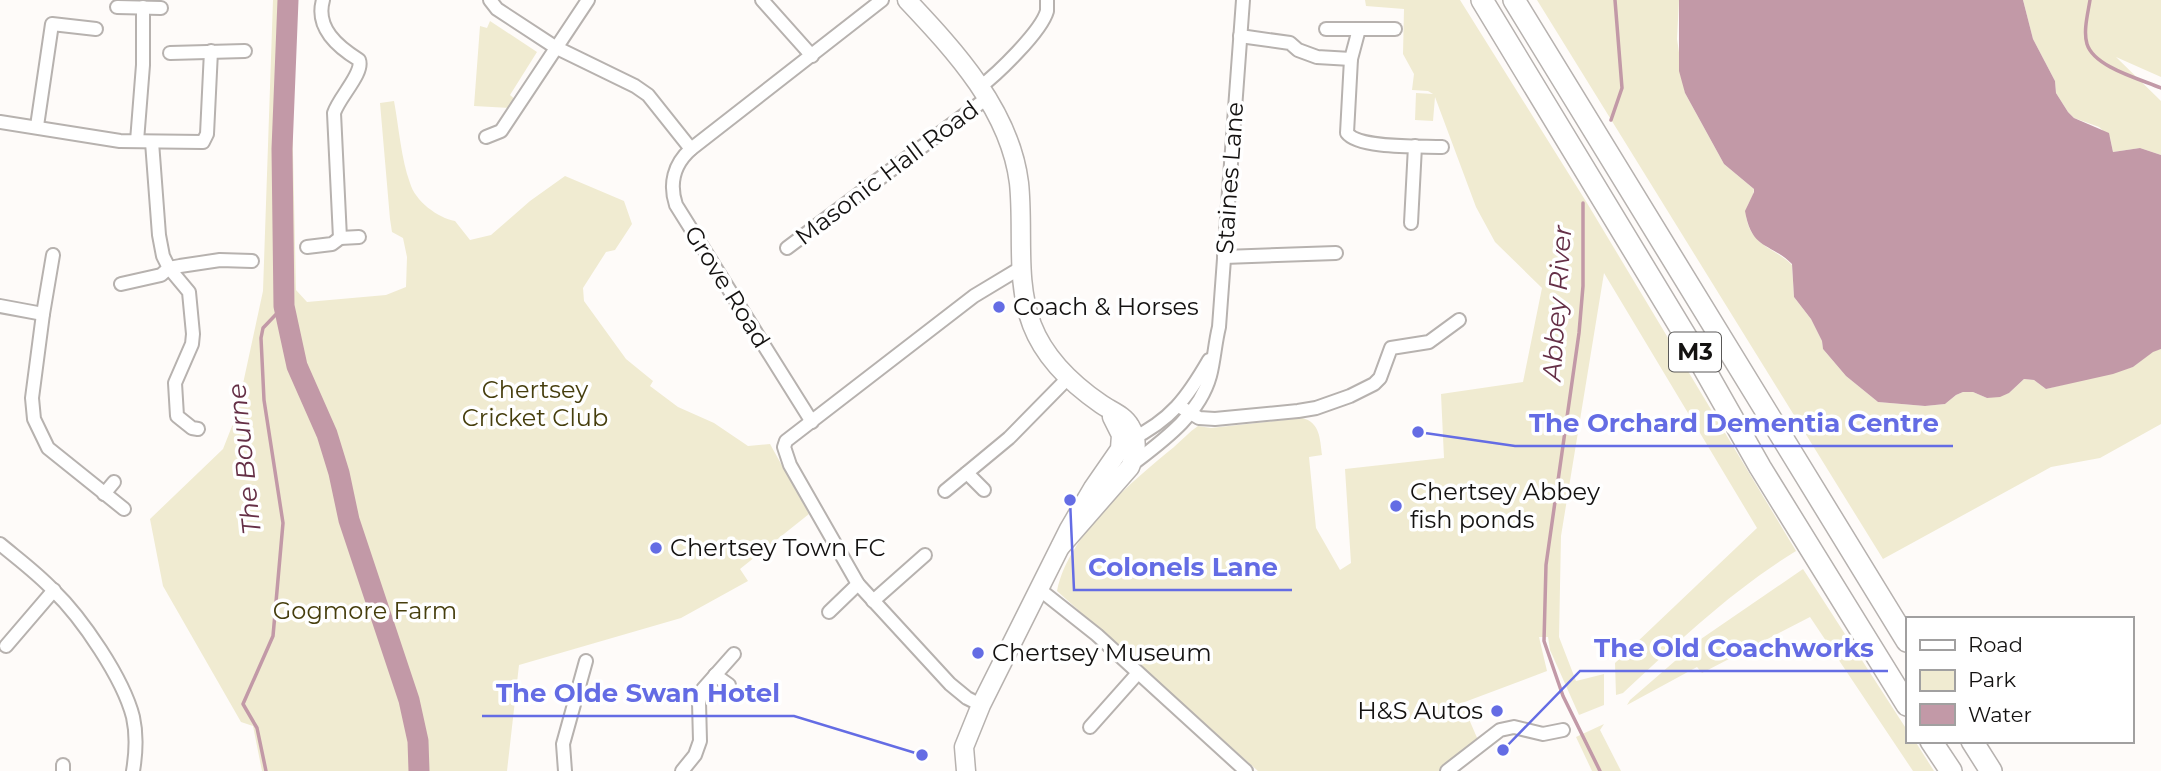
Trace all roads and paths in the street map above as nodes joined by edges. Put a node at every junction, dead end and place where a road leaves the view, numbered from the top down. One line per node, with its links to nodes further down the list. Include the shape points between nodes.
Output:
1 (323, 0): 36 (street, via 325,29 361,65 334,113)
2 (490, 0): 19 (street)
3 (588, 0): 19 (street)
4 (762, 0): 23 (street)
5 (883, 0): 23 (street, Grove Road)
6 (907, 0): 25 (main road)
7 (1047, 0): 25 (street, Masonic Hall Road, via 1047,12 1038,26)
8 (1243, 0): 18 (street, Staines Lane)
9 (1482, 0): 80 (highway, M3)
10 (1514, 0): 71 (highway, M3)
11 (117, 7): 12 (street)
12 (143, 7): 13 (street); 29 (street)
13 (161, 8)
14 (96, 29): 27 (street, via 52,24)
15 (1326, 29): 16 (street)
16 (1359, 29): 17 (street); 24 (street)
17 (1395, 30)
18 (1240, 36): 24 (street, via 1290,43 1317,57); 41 (street, Staines Lane)
19 (555, 47): 28 (street, via 501,131); 33 (street, via 648,95)
20 (211, 51): 21 (street); 22 (street); 30 (street, via 208,134 203,142)
21 (245, 51)
22 (170, 53)
23 (812, 56): 33 (street, Grove Road)
24 (1351, 59): 31 (street, via 1347,133 1352,140)
25 (983, 92): 38 (street, Masonic Hall Road); 43 (main road, via 1006,132 1016,165)
26 (0, 122): 27 (street)
27 (37, 126): 29 (street, via 120,142)
28 (486, 137)
29 (138, 141): 30 (street)
30 (152, 142): 44 (street, via 159,235)
31 (1415, 146): 32 (street); 34 (street)
32 (1442, 147)
33 (691, 149): 52 (street, Grove Road, via 677,167 672,188 676,205)
34 (1410, 223)
35 (359, 237): 36 (street)
36 (340, 238): 37 (street, via 332,244)
37 (307, 247)
38 (787, 248)
39 (1336, 253): 41 (street)
40 (53, 255): 47 (street)
41 (1224, 257): 51 (street, Staines Lane, via 1219,327 1212,355)
42 (252, 261): 44 (street, via 220,260)
43 (1022, 267): 49 (main road, via 1031,323 1048,355); 52 (street, via 974,296)
44 (169, 268): 45 (street, via 161,275); 53 (street, via 189,292 193,334 175,383 177,416)
45 (121, 284)
46 (0, 306): 47 (street)
47 (43, 314): 61 (street, via 32,398 34,419 48,448)
48 (1459, 320): 51 (street, via 1429,342 1391,348 1374,384 1333,402 1236,418 1199,418)
49 (1068, 378): 50 (main road); 57 (street)
50 (1100, 404): 54 (main road, via 1122,416); 55 (main road, via 1119,429)
51 (1184, 410): 54 (street, Staines Lane); 56 (street, Staines Lane, via 1167,436)
52 (812, 422): 66 (street, via 784,447)
53 (198, 429)
54 (1135, 438): 55 (street, Staines Lane); 56 (main road, via 1136,453)
55 (1120, 449): 64 (main road, Staines Lane)
56 (1130, 467): 64 (main road, Staines Lane)
57 (968, 473): 59 (street); 60 (street)
58 (114, 482): 61 (street)
59 (984, 490)
60 (945, 491)
61 (104, 494): 62 (street)
62 (124, 509)
63 (0, 544): 68 (street)
64 (1061, 547): 67 (main road)
65 (925, 555): 69 (street)
66 (858, 584): 69 (street); 70 (street)
67 (1039, 589): 75 (street); 81 (main road)
68 (54, 590): 72 (street); 86 (street, via 93,639 132,715)
69 (873, 601): 81 (street, via 950,684)
70 (829, 612)
71 (1906, 639)
72 (6, 646)
73 (734, 654): 76 (street)
74 (586, 661): 79 (street)
75 (1138, 673): 82 (street); 90 (street)
76 (715, 675): 78 (street); 88 (street, via 699,702 700,741)
77 (563, 684): 79 (street)
78 (729, 685)
79 (578, 687): 87 (street, via 564,744)
80 (1906, 703)
81 (981, 705): 89 (main road, via 964,747)
82 (1090, 727)
83 (1563, 730): 91 (street, via 1543,734 1514,727 1500,730)
84 (1932, 743): 92 (highway)
85 (1973, 743): 93 (highway)
86 (133, 771)
87 (565, 771)
88 (682, 771)
89 (966, 771)
90 (1247, 771)
91 (1447, 771)
92 (1951, 771)
93 (1991, 771)

